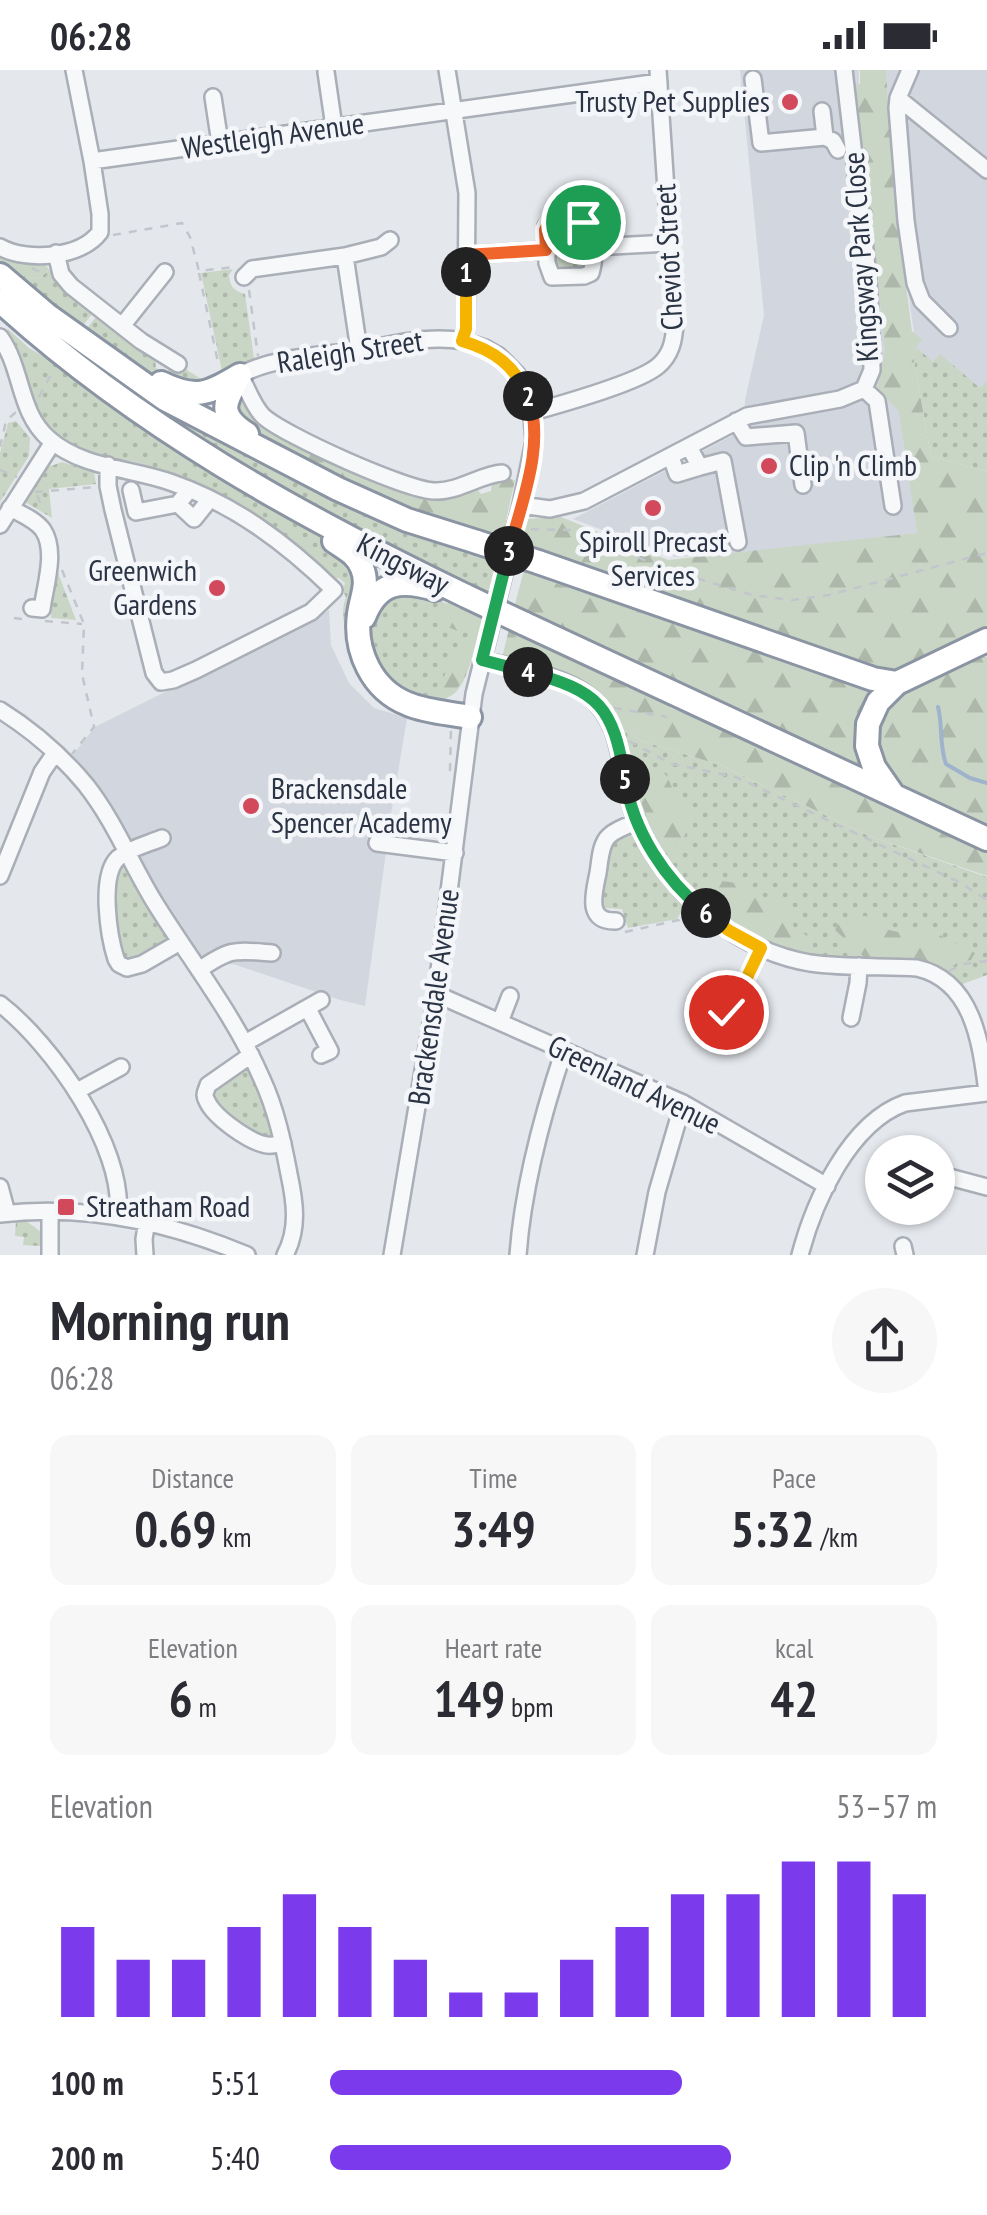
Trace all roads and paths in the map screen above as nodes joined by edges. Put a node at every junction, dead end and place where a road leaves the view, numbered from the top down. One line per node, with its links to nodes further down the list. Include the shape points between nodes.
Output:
1 (447, 70): 10 (street)
2 (844, 70): 14 (street, Kingsway Park Close, via 850,114)
3 (910, 70): 9 (street)
4 (80, 71): 15 (street)
5 (326, 72): 12 (street)
6 (659, 76): 10 (street, Westleigh Avenue); 19 (street, Cheviot Street)
7 (752, 79): 14 (street, via 761,144)
8 (214, 97): 13 (street)
9 (898, 98): 16 (street); 35 (street, via 915,283 922,301)
10 (453, 112): 12 (street, Westleigh Avenue); 25 (street, via 466,176)
11 (822, 112): 14 (street)
12 (334, 127): 13 (street, Westleigh Avenue)
13 (220, 143): 15 (street, Westleigh Avenue)
14 (836, 146): 41 (street, Kingsway Park Close, via 867,267 873,360)
15 (92, 160): 17 (street)
16 (987, 170)
17 (97, 237): 23 (street); 27 (path, via 182,223)
18 (390, 240): 26 (street)
19 (669, 243): 21 (street); 43 (street, Cheviot Street, via 675,324 659,365)
20 (0, 247): 24 (street)
21 (594, 247): 22 (path); 22 (street, via 588,224 566,223 546,226); 22 (street, via 590,273 577,276 549,275)
22 (546, 250): 25 (street)
23 (56, 253): 24 (street); 31 (street)
24 (16, 254): 31 (path, via 41,274)
25 (466, 255): 37 (street)
26 (345, 256): 30 (street, via 252,269); 38 (street)
27 (199, 271): 30 (path, via 235,267); 40 (path)
28 (164, 272): 34 (street, via 157,291)
29 (0, 276): 33 (highway, Kingsway)
30 (244, 277): 40 (path, via 249,291)
31 (65, 280): 34 (street)
32 (0, 301): 60 (highway, Kingsway, via 156,424)
33 (47, 314): 40 (highway, via 183,393 208,393); 52 (highway, Kingsway, via 165,398)
34 (122, 326): 39 (street)
35 (949, 328)
36 (0, 337): 42 (street)
37 (462, 341): 38 (street, Raleigh Street); 43 (street, via 508,365)
38 (359, 350): 40 (street, Raleigh Street)
39 (169, 363)
40 (240, 372): 52 (highway, via 226,405 230,421); 53 (street, via 264,417 417,488 484,485)
41 (864, 390): 44 (street, Kingsway Park Close); 63 (street, via 877,401)
42 (25, 404): 45 (street); 46 (path, via 6,421)
43 (533, 412): 62 (street, Brackensdale Avenue)
44 (736, 421): 47 (street, Kingsway Park Close); 54 (street, via 746,437 796,432)
45 (52, 442): 49 (street); 55 (street)
46 (0, 446)
47 (689, 447): 48 (street, Kingsway Park Close); 50 (street)
48 (671, 457): 50 (street, via 677,474); 62 (street, Kingsway Park Close, via 572,506)
49 (108, 465): 56 (street); 58 (street)
50 (700, 467): 68 (street, via 723,461)
51 (0, 470): 55 (path)
52 (305, 473): 78 (highway, Kingsway, bridge, via 407,520)
53 (502, 473)
54 (803, 485)
55 (31, 486): 56 (path); 64 (street); 65 (path)
56 (108, 486): 59 (street, via 161,682 310,612 334,590 279,540)
57 (131, 490): 61 (street, via 136,512)
58 (190, 490): 59 (street); 61 (street)
59 (210, 499): 61 (street, via 194,519)
60 (279, 500): 71 (highway, Kingsway); 75 (highway, via 360,564 365,589)
61 (178, 504)
62 (521, 505): 77 (street, Brackensdale Avenue)
63 (893, 506)
64 (10, 508): 66 (street); 72 (street, via 40,527 48,543 42,609)
65 (44, 513)
66 (0, 525)
67 (524, 529): 69 (path, via 588,535 660,566 752,595 792,600)
68 (738, 542)
69 (987, 552)
70 (60, 562): 74 (path)
71 (464, 595): 75 (highway, via 394,585 377,594); 87 (highway, Kingsway, bridge)
72 (33, 616): 73 (path); 74 (path)
73 (14, 618)
74 (84, 624): 85 (path, via 82,674 94,727)
75 (359, 626): 81 (highway, via 362,654 374,677 406,703)
76 (987, 637): 78 (highway)
77 (482, 660): 79 (street, via 566,682); 82 (street, Brackensdale Avenue)
78 (897, 683): 87 (highway, via 878,702 866,736 874,767)
79 (598, 705): 83 (path); 84 (street)
80 (0, 710): 85 (street)
81 (436, 711): 82 (highway); 86 (path, via 435,718 451,726)
82 (470, 716): 93 (street, Brackensdale Avenue)
83 (667, 717)
84 (616, 735): 88 (street); 95 (path, via 672,764 746,782)
85 (60, 758): 92 (street, via 100,805); 94 (street, via 42,772)
86 (450, 784)
87 (894, 796): 90 (highway, Kingsway)
88 (637, 822): 96 (street, via 657,860); 97 (street, via 609,836 602,848 593,904 598,916)
89 (162, 838): 92 (street)
90 (987, 840)
91 (377, 843): 93 (street)
92 (127, 853): 98 (street); 98 (street, via 114,864 108,892 108,926 119,964 134,967)
93 (455, 853): 106 (street, Brackensdale Avenue)
94 (0, 876)
95 (987, 900)
96 (692, 902): 97 (path, via 678,920 616,934); 99 (street)
97 (616, 922)
98 (180, 942): 103 (street)
99 (761, 948): 102 (street, via 810,963); 105 (street)
100 (272, 953): 103 (street, via 235,950)
101 (987, 961): 104 (path, via 957,966)
102 (859, 966): 104 (street, via 918,968); 109 (street)
103 (199, 970): 111 (street)
104 (940, 978): 116 (street, via 972,1015)
105 (740, 992)
106 (436, 994): 110 (street, Greenland Avenue); 132 (street, Brackensdale Avenue)
107 (510, 996): 110 (street)
108 (0, 1004): 115 (street)
109 (851, 1018)
110 (500, 1022): 112 (street, Greenland Avenue)
111 (248, 1049): 113 (street, via 314,1004 330,1051); 118 (street); 118 (street, via 208,1085 206,1100 244,1135 267,1145)
112 (564, 1050): 117 (street, Greenland Avenue); 133 (street, via 539,1137)
113 (321, 1055)
114 (121, 1067): 115 (street)
115 (77, 1091): 125 (street, via 110,1162)
116 (987, 1092): 120 (street, via 918,1100 878,1116)
117 (683, 1103): 120 (street, Greenland Avenue); 134 (street)
118 (283, 1143): 131 (street, via 295,1221)
119 (955, 1179): 121 (street)
120 (827, 1186): 135 (street)
121 (987, 1187)
122 (0, 1188): 124 (street)
123 (50, 1212): 124 (street); 125 (street); 128 (street)
124 (4, 1214)
125 (118, 1215): 126 (street)
126 (147, 1222): 127 (street); 129 (street)
127 (205, 1247): 130 (street)
128 (50, 1255)
129 (145, 1255)
130 (248, 1255)
131 (285, 1255)
132 (392, 1255)
133 (518, 1255)
134 (645, 1255)
135 (800, 1255)

